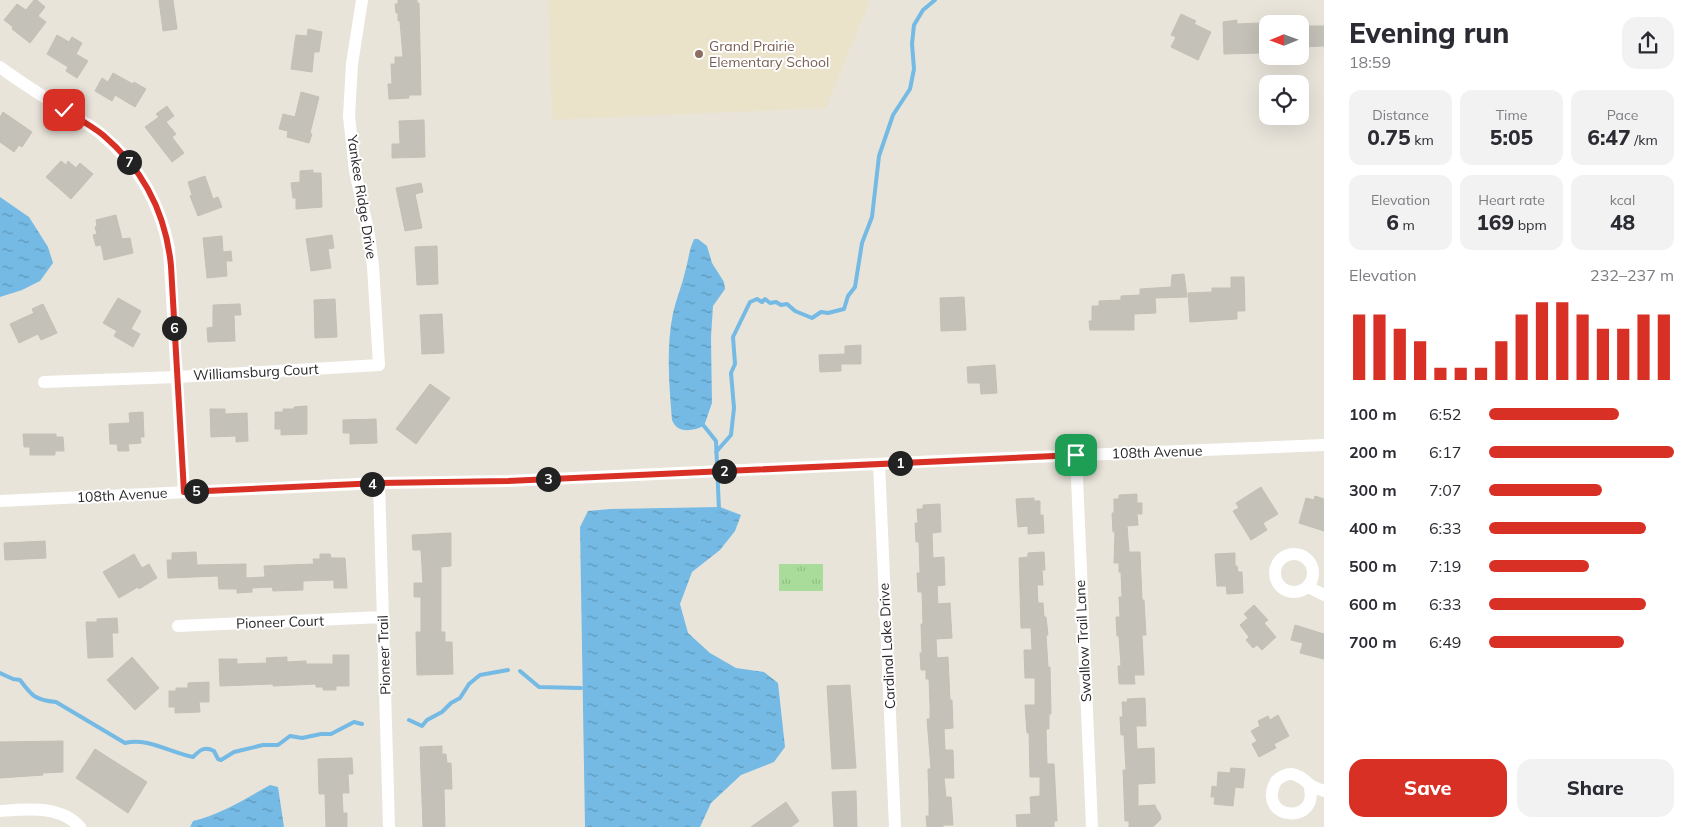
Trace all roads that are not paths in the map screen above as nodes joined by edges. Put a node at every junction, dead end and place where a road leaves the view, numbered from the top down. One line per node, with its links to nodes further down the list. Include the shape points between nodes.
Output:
1 (362, 0): 3 (street, Yankee Ridge Drive, via 352,64 350,116 355,171 373,266)
2 (0, 67): 4 (street, via 102,134 136,170 152,197 169,249)
3 (379, 365): 4 (street, Williamsburg Court)
4 (177, 377): 5 (street, Williamsburg Court); 10 (street)
5 (44, 382)
6 (1324, 446): 7 (street, 108th Avenue)
7 (1076, 455): 8 (street, 108th Avenue); 22 (street, Swallow Trail Lane)
8 (879, 464): 9 (street, 108th Avenue, via 508,481); 21 (street, Cardinal Lake Drive)
9 (379, 483): 10 (street, 108th Avenue); 14 (street, Pioneer Trail)
10 (184, 492): 11 (street, 108th Avenue)
11 (0, 501)
12 (1308, 587): 13 (street)
13 (1324, 595)
14 (383, 617): 15 (street, Pioneer Court); 20 (street, Pioneer Trail)
15 (178, 626)
16 (1310, 785): 17 (street)
17 (1324, 791)
18 (0, 811): 19 (street, via 33,809 56,812 72,819)
19 (80, 827)
20 (389, 827)
21 (895, 827)
22 (1092, 827)

